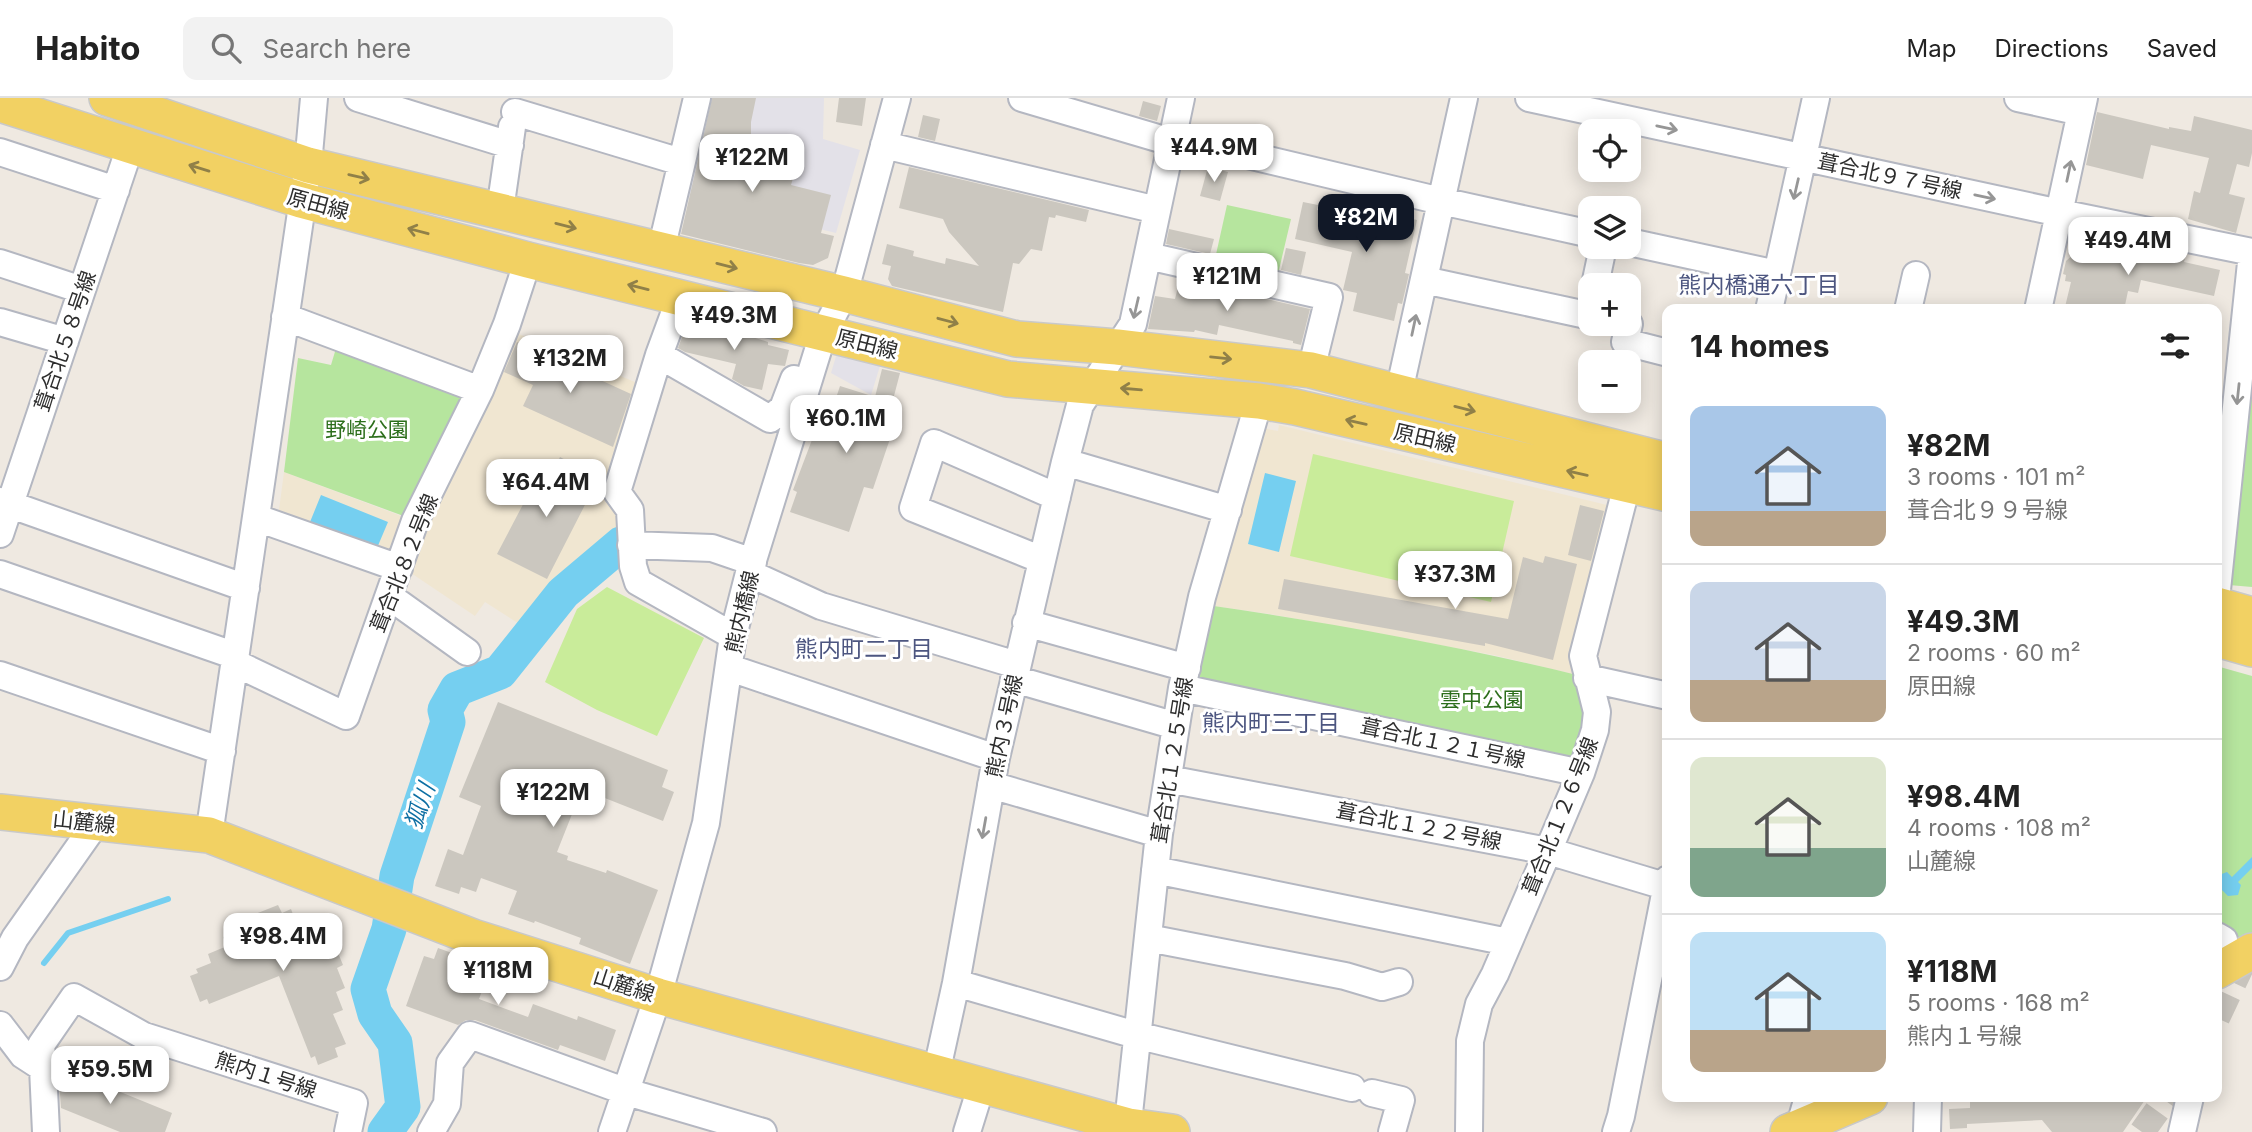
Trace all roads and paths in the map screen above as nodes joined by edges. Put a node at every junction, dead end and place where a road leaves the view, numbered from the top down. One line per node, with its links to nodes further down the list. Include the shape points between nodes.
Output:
1 (107, 98): 22 (main road, 原田線)
2 (314, 98): 22 (street)
3 (358, 98): 16 (street)
4 (697, 98): 21 (street)
5 (897, 98): 17 (street, 熊内橋線)
6 (1022, 98): 15 (street)
7 (1181, 98): 15 (street, 熊内３号線)
8 (1464, 98): 25 (street)
9 (1529, 98): 20 (street, 葺合北９７号線, one-way to 20)
10 (1816, 98): 20 (street)
11 (2018, 98): 14 (street)
12 (0, 104): 18 (main road, 原田線)
13 (516, 105): 16 (street); 21 (street)
14 (2083, 105): 28 (street, one-way to 14)
15 (1172, 139): 25 (street); 27 (street, 熊内３号線)
16 (510, 145): 26 (street)
17 (884, 145): 27 (street); 40 (street, 熊内橋線)
18 (130, 147): 23 (street, 葺合北５８号線); 24 (main road, 原田線, one-way to 18)
19 (0, 152): 23 (street)
20 (1804, 157): 28 (street, 葺合北９７号線, one-way to 28); 36 (street, one-way to 36)
21 (681, 162): 31 (street)
22 (308, 165): 24 (street); 26 (main road, 原田線, one-way to 26)
23 (116, 190): 39 (street, 葺合北５８号線)
24 (301, 200): 34 (main road, 原田線, one-way to 24); 46 (street)
25 (1441, 201): 29 (street); 38 (street)
26 (500, 210): 31 (main road, 原田線, one-way to 31)
27 (1157, 210): 33 (street, 熊内３号線)
28 (2060, 213): 32 (street, 葺合北９７号線); 44 (street)
29 (1578, 231)
30 (1641, 245): 36 (street)
31 (661, 250): 40 (main road, 原田線, one-way to 40)
32 (2252, 253): 68 (street, one-way to 68)
33 (1148, 256): 51 (street, 熊内３号線, one-way to 51, via 1132,324); 54 (street, via 1329,296)
34 (528, 260): 41 (main road, 原田線, one-way to 34); 56 (street, 葺合北８２号線)
35 (0, 263): 39 (street)
36 (1777, 274): 42 (street)
37 (1916, 275): 43 (street)
38 (1424, 280): 45 (street); 57 (street, one-way to 38)
39 (82, 290): 50 (street, 葺合北５８号線)
40 (844, 294): 48 (street, 熊内橋線); 51 (main road, 原田線, one-way to 51, via 1017,339)
41 (680, 298): 48 (main road, 原田線); 53 (street)
42 (1770, 304)
43 (1909, 304)
44 (2039, 304)
45 (1578, 311)
46 (285, 317): 56 (street); 66 (street)
47 (0, 322): 50 (street)
48 (823, 334): 53 (street, via 801,360 783,408 770,419); 55 (main road, 原田線, via 1008,379); 72 (street, 熊内橋線)
49 (1626, 336): 52 (street, via 1625,342)
50 (65, 341): 64 (street, 葺合北５８号線)
51 (1117, 347): 54 (main road, 原田線, one-way to 54); 55 (street, 熊内３号線)
52 (1662, 351)
53 (659, 355): 69 (street, via 617,492 630,510)
54 (1311, 370): 57 (main road, 原田線)
55 (1093, 385): 58 (main road, 原田線, one-way to 55); 60 (street, 熊内３号線, via 1080,405)
56 (480, 390): 71 (street, 葺合北８２号線, via 415,521)
57 (1399, 391): 59 (main road, 原田線, one-way to 59)
58 (1259, 401): 61 (main road, 原田線, one-way to 58); 65 (street, 葺合北１２５号線)
59 (1662, 458)
60 (1065, 462): 63 (street, 熊内３号線); 65 (street)
61 (1627, 485): 62 (main road, 原田線); 88 (street, 葺合北１２６号線, via 1583,656)
62 (1662, 493)
63 (1057, 497): 70 (street, 熊内３号線); 70 (street, via 934,443 913,508)
64 (5, 502): 67 (street, 葺合北５８号線); 74 (street)
65 (1228, 510): 87 (street, 葺合北１２５号線, via 1202,597)
66 (257, 518): 71 (street); 74 (street)
67 (0, 534)
68 (2222, 542)
69 (631, 545): 72 (street, via 712,548); 79 (street, via 638,582)
70 (1042, 560): 78 (street, 熊内３号線)
71 (399, 568): 75 (street, 葺合北８２号線)
72 (751, 568): 79 (street, 熊内橋線); 85 (street, via 821,606)
73 (0, 574): 83 (street)
74 (246, 588): 83 (street)
75 (387, 600): 82 (street, via 400,604); 83 (street, 葺合北８２号線, via 346,716)
76 (2222, 606): 77 (main road)
77 (2252, 615)
78 (1026, 624): 85 (street, 熊内３号線); 87 (street, 葺合北１２１号線)
79 (733, 636): 84 (street, 熊内橋線)
80 (2222, 640): 81 (main road)
81 (2252, 649)
82 (467, 652)
83 (235, 659): 91 (street)
84 (730, 668): 92 (street); 113 (street, 熊内橋線, via 706,823)
85 (1015, 672): 90 (street); 92 (street, 熊内３号線)
86 (0, 675): 91 (street)
87 (1185, 678): 90 (street, 葺合北１２５号線); 93 (street, 葺合北１２１号線)
88 (1587, 678): 89 (street); 93 (street, 葺合北１２６号線, via 1597,712)
89 (1662, 695)
90 (1177, 726): 94 (street, 葺合北１２５号線)
91 (222, 751): 99 (street)
92 (996, 758): 95 (street, 熊内３号線)
93 (1581, 773): 100 (street, 葺合北１２６号線)
94 (1168, 779): 98 (street, 葺合北１２５号線); 100 (street, 葺合北１２２号線)
95 (991, 785): 98 (street); 112 (street, 熊内３号線, one-way to 112)
96 (0, 812): 97 (main road, 山麓線)
97 (96, 823): 99 (main road, 山麓線); 107 (street, via 15,938)
98 (1159, 834): 101 (street, 葺合北１２５号線)
99 (209, 835): 113 (main road, 山麓線, via 473,937)
100 (1548, 851): 102 (street, 葺合北１２２号線); 105 (street, 葺合北１２６号線)
101 (1155, 870): 104 (street, 葺合北１２５号線); 105 (street)
102 (1662, 883)
103 (1662, 909): 134 (street)
104 (1148, 938): 111 (street, via 1345,976 1382,988); 115 (street, 葺合北１２５号線)
105 (1508, 942): 133 (street, 葺合北１２６号線, via 1479,1004 1470,1041)
106 (2252, 951): 108 (main road)
107 (0, 967)
108 (2222, 969)
109 (2252, 969): 110 (main road)
110 (2222, 972)
111 (1399, 982)
112 (956, 983): 115 (street); 117 (street, 熊内３号線)
113 (658, 996): 117 (main road, 山麓線); 119 (street, 熊内橋線)
114 (0, 1025): 116 (street, via 23,1055)
115 (1136, 1035): 124 (street, 葺合北１２５号線); 132 (street, via 1401,1100)
116 (43, 1068): 126 (street); 127 (street, 熊内１号線, via 41,1045 75,997 144,1036 354,1103)
117 (936, 1074): 118 (main road, 山麓線)
118 (981, 1087): 124 (main road, 山麓線); 130 (street)
119 (627, 1092): 125 (street); 128 (street, via 470,1035 450,1063 447,1104); 129 (street, 熊内橋線)
120 (1856, 1102): 123 (main road)
121 (1928, 1102): 135 (street)
122 (2189, 1102): 136 (street)
123 (1798, 1122)
124 (1128, 1129): 131 (main road, 山麓線)
125 (753, 1131)
126 (46, 1132)
127 (348, 1132)
128 (431, 1132)
129 (612, 1132)
130 (967, 1132)
131 (1172, 1132)
132 (1392, 1132)
133 (1469, 1132)
134 (1616, 1132)
135 (1927, 1132)
136 (2182, 1132)

